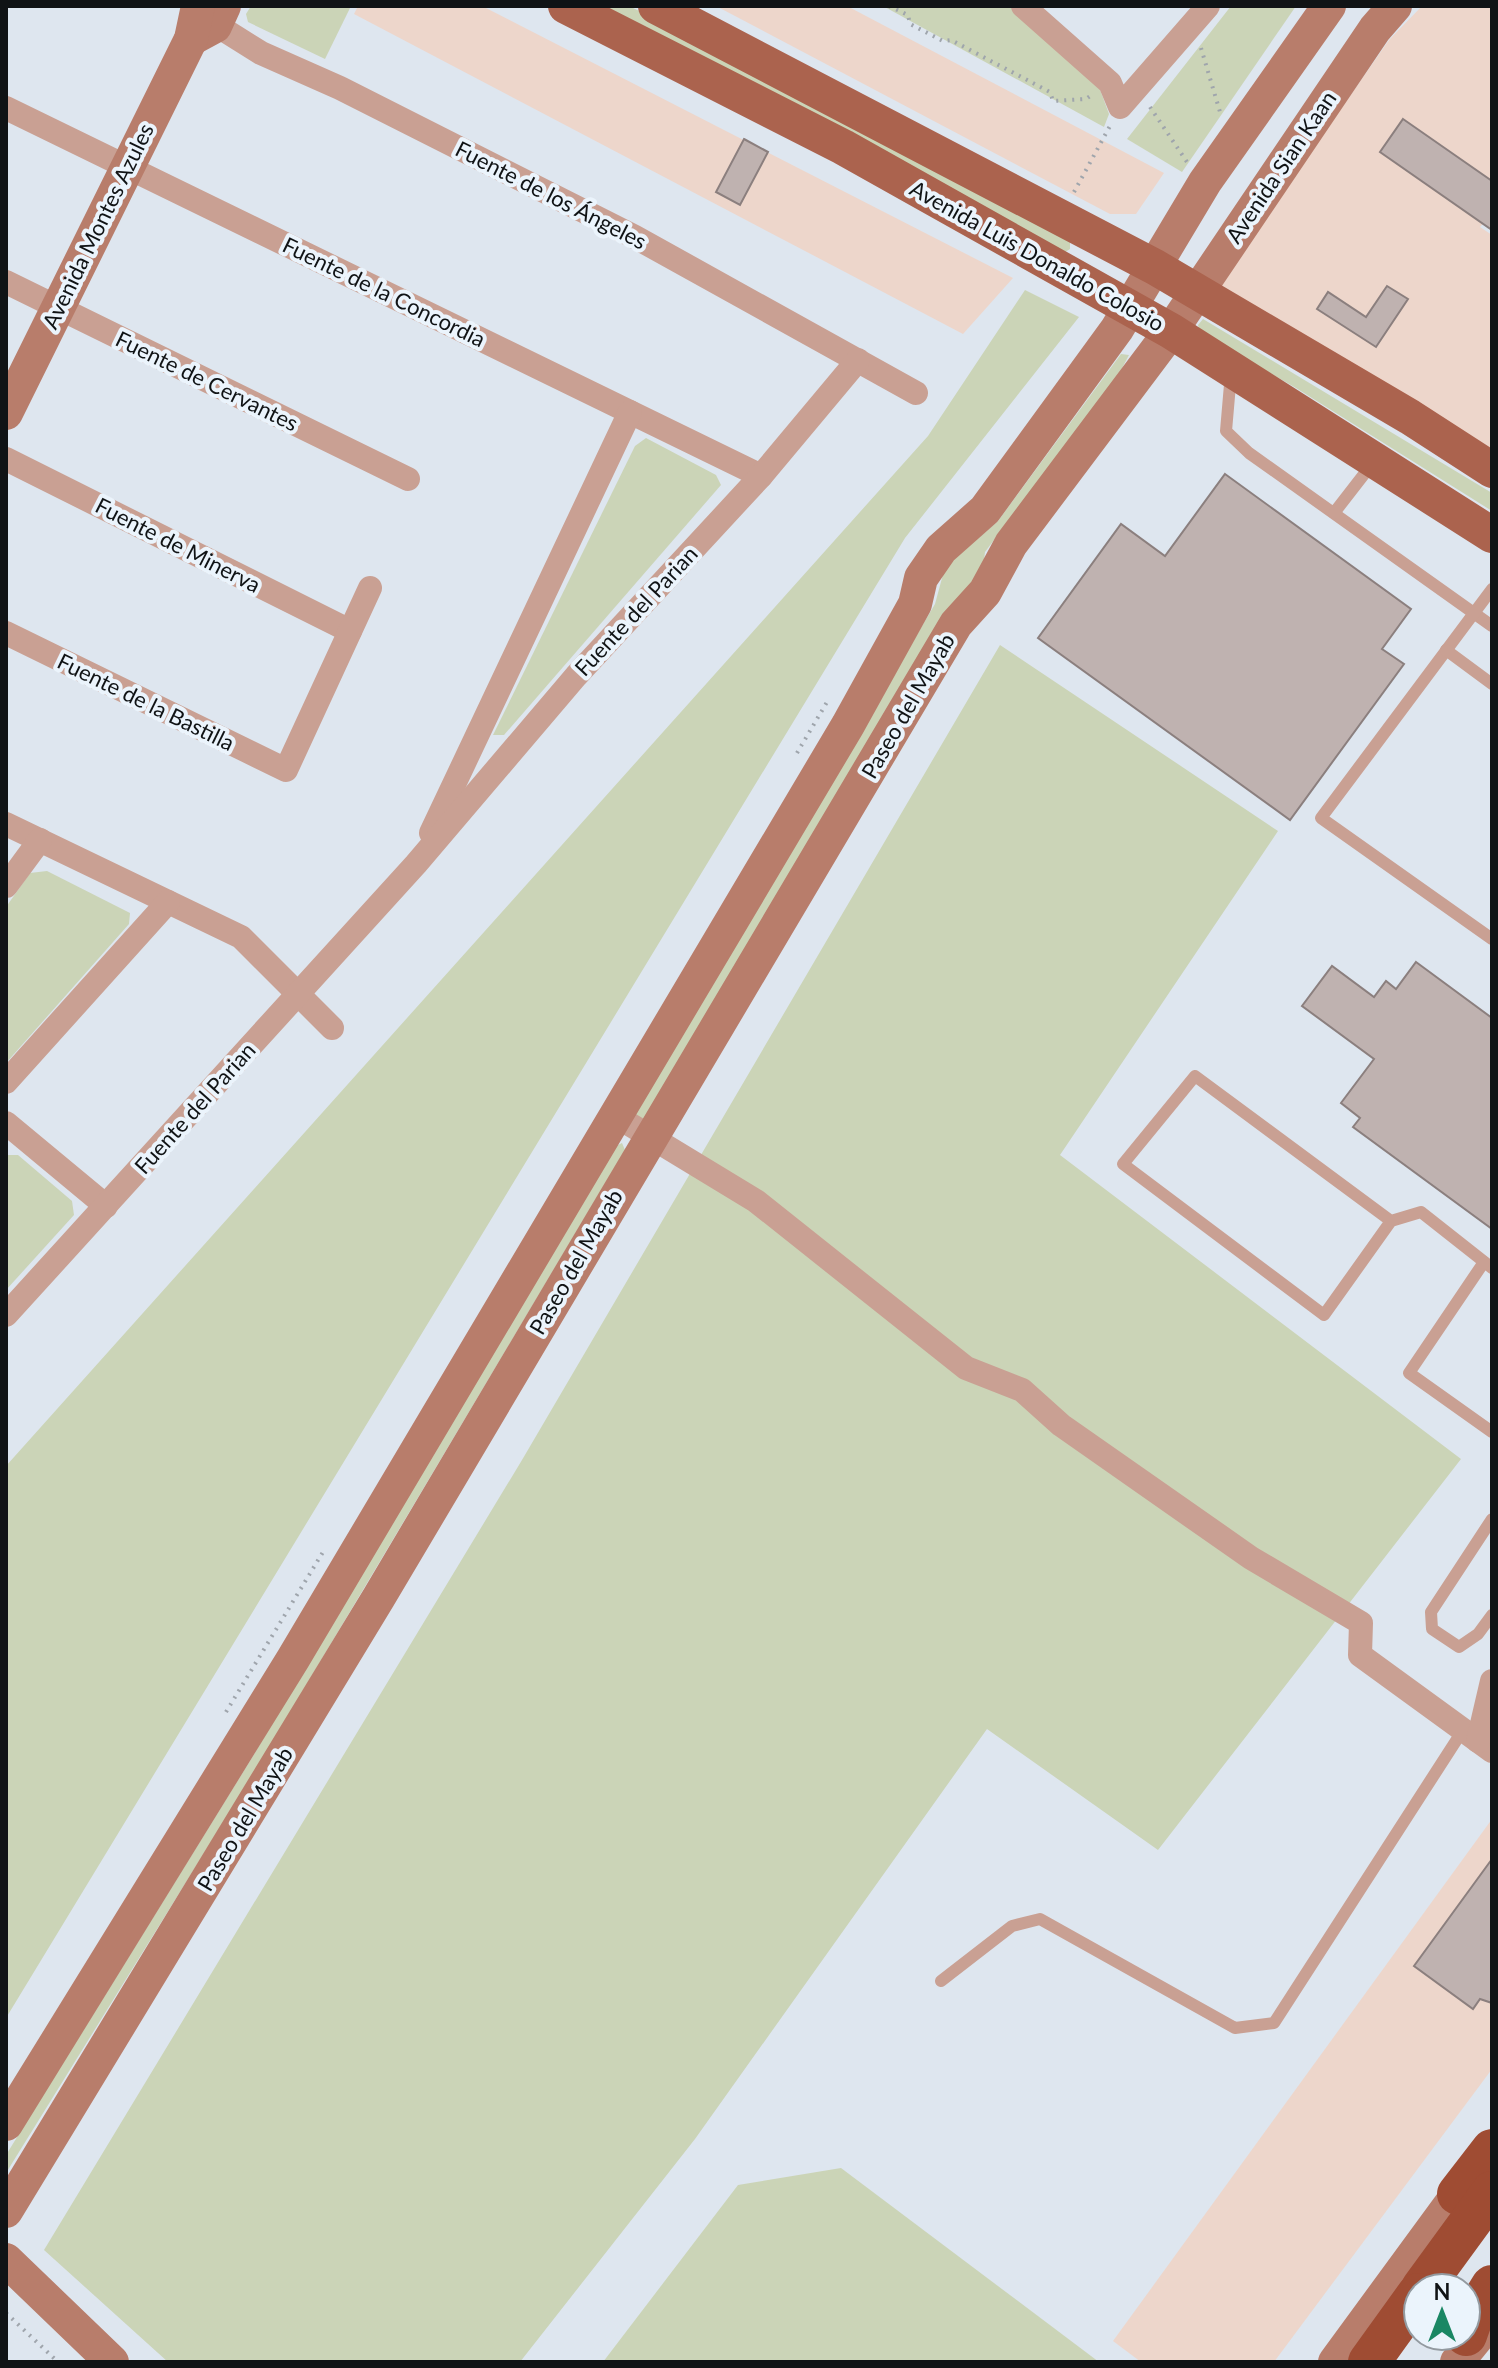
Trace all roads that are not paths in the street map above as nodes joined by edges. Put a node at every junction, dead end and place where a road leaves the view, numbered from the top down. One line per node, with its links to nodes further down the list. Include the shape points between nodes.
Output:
1 (568, 6): 16 (main road, Avenida Luis Donaldo Colosio, via 843,147)
2 (656, 6): 12 (main road, Avenida Luis Donaldo Colosio)
3 (1023, 6): 6 (street, via 1110,83 1120,107)
4 (1329, 6): 9 (main road)
5 (1395, 6): 11 (main road, Avenida Sian Kaan)
6 (1202, 14)
7 (201, 16): 10 (main road, Avenida Montes Azules); 18 (street, Fuente de los Ángeles, via 261,53 635,237)
8 (6, 108): 10 (street, Fuente de la Concordia)
9 (1236, 138): 11 (main road); 12 (main road)
10 (128, 167): 15 (main road, Avenida Montes Azules); 21 (street, Fuente de la Concordia)
11 (1281, 167): 14 (main road, Avenida Sian Kaan)
12 (1155, 267): 14 (main road, Avenida Luis Donaldo Colosio); 16 (main road)
13 (6, 282): 15 (street, Fuente de Cervantes)
14 (1197, 293): 17 (main road, Avenida Sian Kaan); 25 (main road, Avenida Luis Donaldo Colosio)
15 (58, 308): 22 (main road, Avenida Montes Azules); 27 (street, Fuente de Cervantes)
16 (1130, 311): 17 (main road, Avenida Luis Donaldo Colosio); 47 (main road, Paseo del Mayab, via 985,510 941,549 921,578 915,604 848,725)
17 (1171, 331): 19 (main road, Avenida Luis Donaldo Colosio); 49 (main road, Paseo del Mayab, via 1011,544 985,592 956,624)
18 (858, 360): 20 (street, Fuente de los Ángeles); 26 (street, Fuente del Parian)
19 (1231, 370): 24 (main road, Avenida Luis Donaldo Colosio); 28 (lane, via 1226,431)
20 (916, 393)
21 (630, 412): 26 (street, Fuente de la Concordia); 40 (street, Fuente del Parian)
22 (6, 413)
23 (6, 459): 34 (street, Fuente de Minerva)
24 (1376, 459): 28 (lane); 29 (main road, Avenida Luis Donaldo Colosio)
25 (1492, 470)
26 (761, 476): 40 (street, Fuente del Parian, via 576,676)
27 (408, 479)
28 (1334, 513): 32 (lane)
29 (1492, 535)
30 (370, 588): 34 (street)
31 (1492, 589): 32 (lane)
32 (1473, 614): 33 (lane); 36 (lane)
33 (1492, 626)
34 (350, 631): 35 (street, Fuente de la Bastilla, via 286,770)
35 (6, 633)
36 (1446, 650): 37 (lane); 43 (lane, via 1321,818)
37 (1492, 684)
38 (6, 824): 39 (street)
39 (40, 840): 41 (street); 42 (street)
40 (416, 864): 44 (street, Fuente del Parian)
41 (6, 886)
42 (168, 902): 44 (street, via 241,937); 46 (street)
43 (1492, 939)
44 (298, 995): 45 (street); 50 (street, Fuente del Parian)
45 (332, 1028)
46 (6, 1082)
47 (616, 1116): 49 (street); 60 (main road, Paseo del Mayab, via 293,1659)
48 (7, 1127): 50 (street)
49 (651, 1135): 58 (street, via 756,1201 966,1368 1022,1390 1061,1425 1251,1558 1361,1623 1360,1655); 63 (main road, Paseo del Mayab, via 379,1597)
50 (106, 1206): 53 (street, Fuente del Parian)
51 (1391, 1221): 51 (lane, via 1324,1315 1123,1164 1195,1076); 52 (lane, via 1421,1212)
52 (1488, 1265): 54 (lane, via 1409,1373)
53 (6, 1315)
54 (1492, 1432)
55 (1492, 1519): 56 (lane, via 1431,1612 1432,1629 1459,1647)
56 (1492, 1615)
57 (1492, 1681): 58 (street)
58 (1481, 1739): 59 (lane, via 1274,2023 1235,2028 1040,1919 1012,1926)
59 (941, 1981)
60 (6, 2124)
61 (1492, 2148): 62 (highway)
62 (1475, 2193): 66 (highway); 73 (main road)
63 (6, 2211)
64 (1492, 2242): 67 (highway)
65 (6, 2260): 72 (main road)
66 (1431, 2272)
67 (1470, 2272)
68 (6, 2292): 71 (main road)
69 (1402, 2316): 74 (highway)
70 (1492, 2319): 75 (main road)
71 (78, 2362)
72 (112, 2362)
73 (1335, 2362)
74 (1369, 2362)
75 (1457, 2362)

